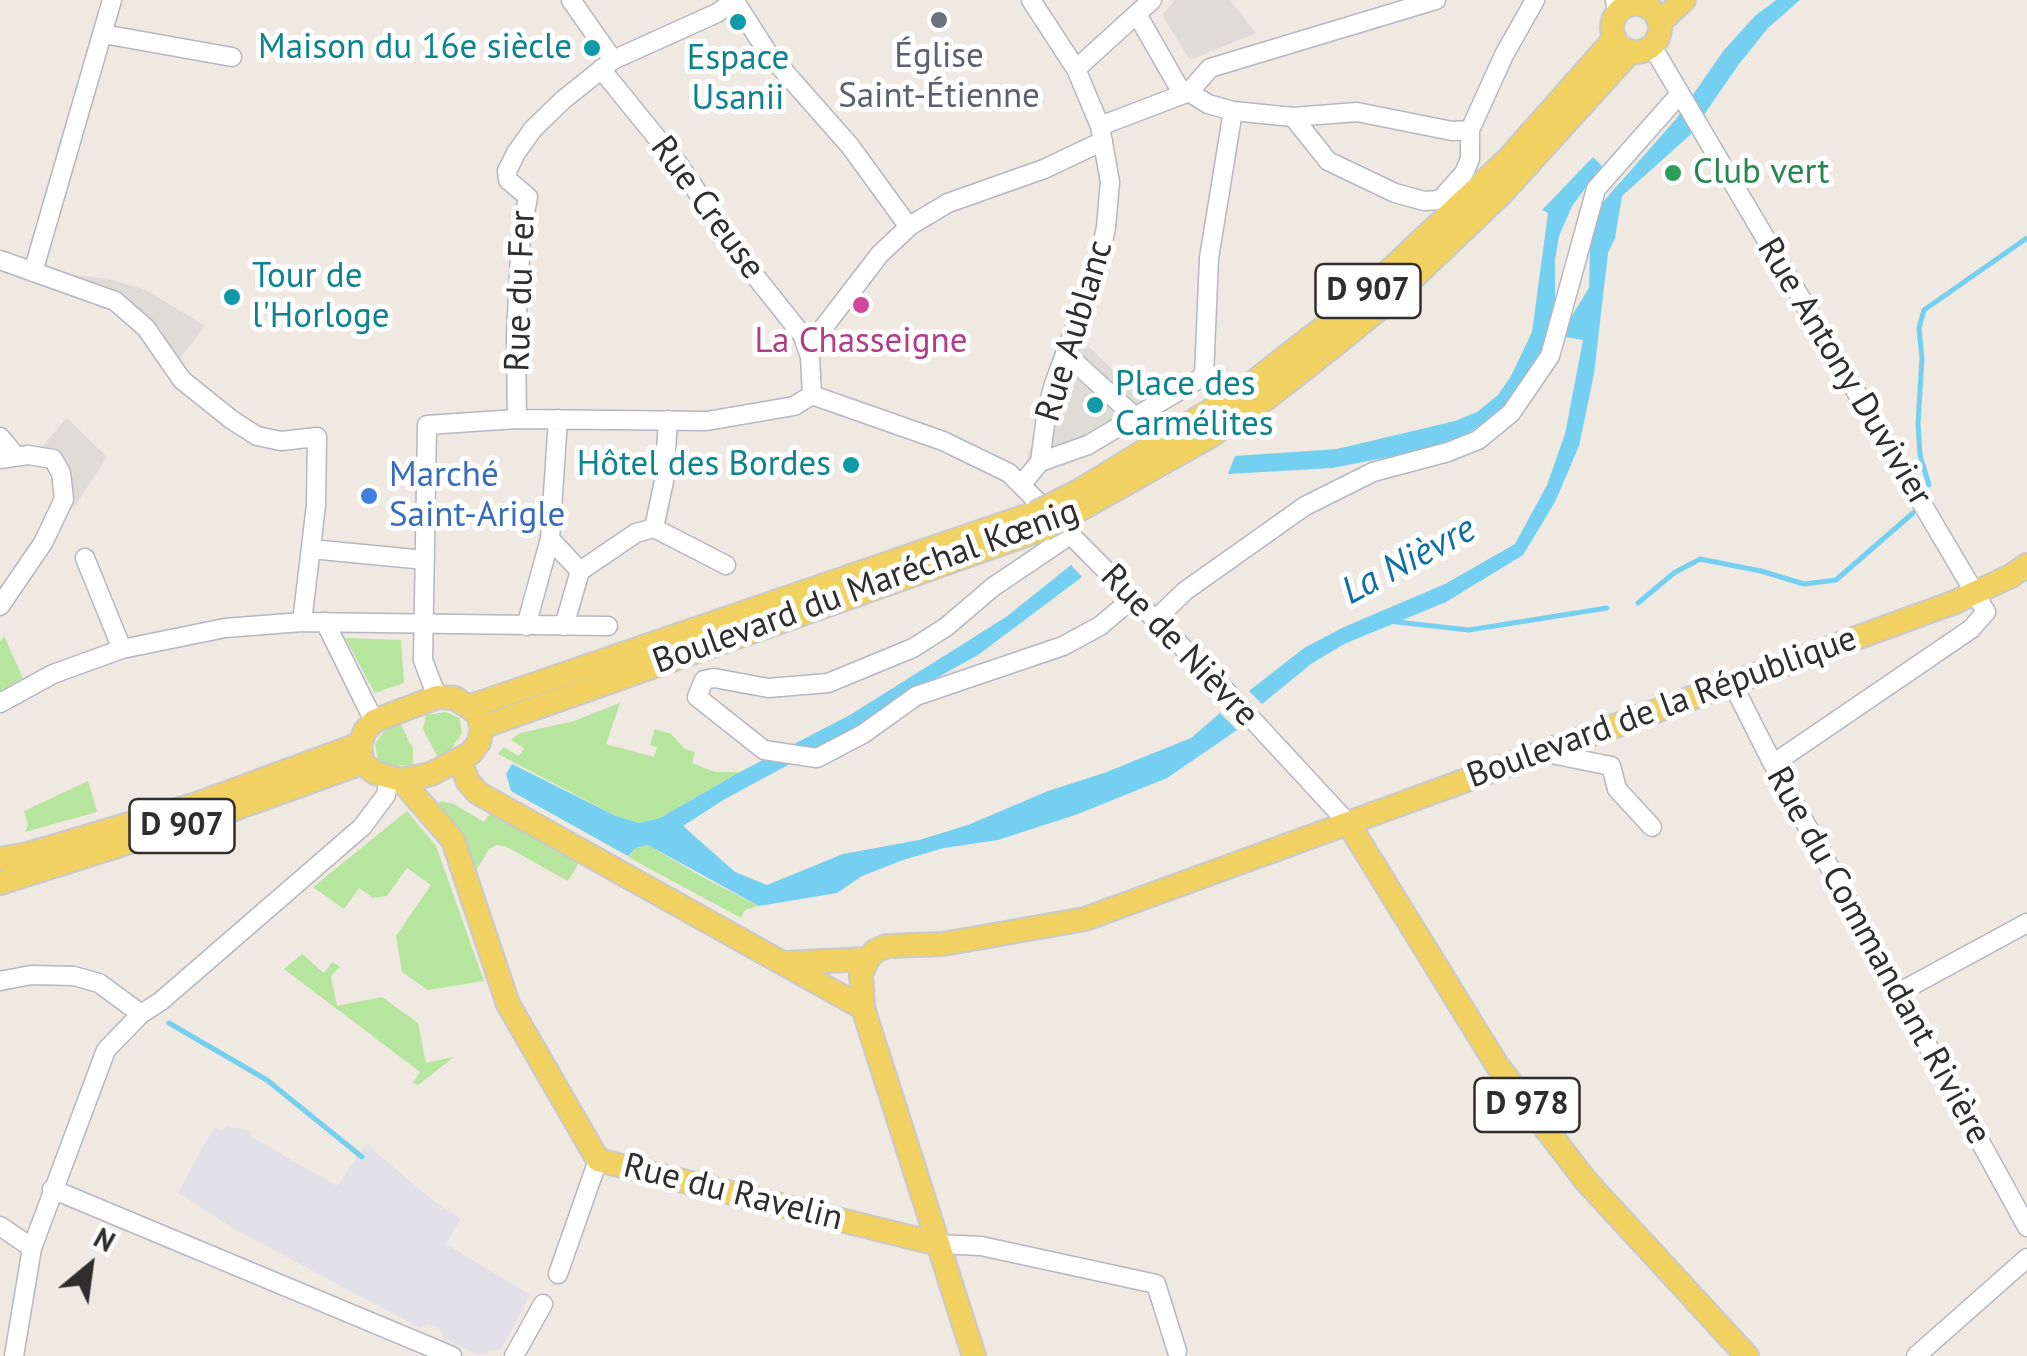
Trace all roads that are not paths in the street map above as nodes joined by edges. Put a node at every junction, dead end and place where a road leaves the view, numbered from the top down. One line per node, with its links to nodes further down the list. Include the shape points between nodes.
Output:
1 (112, 0): 11 (street)
2 (571, 0): 14 (street, Rue Creuse)
3 (734, 0): 14 (street); 22 (street, via 768,53 850,146)
4 (1031, 0): 15 (street, Rue Aublanc)
5 (1152, 0): 10 (street)
6 (1436, 0): 16 (street, via 1210,68)
7 (1534, 0): 20 (street)
8 (1684, 0): 9 (main road)
9 (1638, 7): 12 (main road, via 1612,26); 12 (main road, via 1658,36)
10 (1138, 16): 15 (street); 16 (street)
11 (103, 34): 13 (street); 24 (street)
12 (1632, 46): 17 (street, Rue Antony Duvivier); 36 (main road, Boulevard du Maréchal Kœnig / D 907, bridge, via 1355,303 1242,391)
13 (232, 58)
14 (607, 64): 25 (street, Rue Creuse); 29 (street, Rue du Fer, via 533,128 507,171 528,197 521,235)
15 (1076, 69): 21 (street, Rue Aublanc)
16 (1186, 93): 18 (street); 21 (street)
17 (1679, 94): 46 (street, Rue Antony Duvivier); 49 (street, via 1596,188 1550,356 1511,413 1478,440 1373,472 1320,498 1195,583)
18 (1233, 112): 19 (street); 28 (street, via 1209,258 1204,376)
19 (1294, 117): 20 (street, via 1358,112); 20 (street, via 1328,160 1424,200 1440,200 1464,172)
20 (1470, 130)
21 (1102, 133): 22 (street, via 1044,169 948,203); 26 (street, Rue Aublanc, via 1110,182 1106,227)
22 (908, 227): 25 (street)
23 (0, 260): 24 (street)
24 (32, 272): 40 (street, via 115,302 146,328 182,380 257,436 281,442 317,437)
25 (807, 349): 27 (street)
26 (1065, 354): 28 (street); 34 (street, Rue Aublanc, via 1047,408)
27 (812, 395): 31 (street, via 766,411); 35 (street, Rue de Nièvre, via 961,449)
28 (1134, 416): 34 (street)
29 (517, 419): 30 (street); 42 (street, via 426,425)
30 (558, 420): 31 (street); 39 (street)
31 (668, 420): 37 (street)
32 (0, 437): 33 (street)
33 (7, 457): 48 (street, via 53,458 64,506)
34 (1040, 462): 35 (street)
35 (1021, 485): 38 (street, Rue de Nièvre)
36 (1039, 521): 60 (main road, Boulevard du Maréchal Kœnig / D 907); 62 (main road, Boulevard du Maréchal Kœnig / D 907)
37 (654, 528): 43 (street); 45 (street)
38 (1070, 535): 47 (street, Rue de Nièvre); 47 (street, via 914,648 828,682 768,688 704,680 697,697 764,750 816,758 916,696 1064,646)
39 (550, 539): 45 (street); 53 (street)
40 (311, 549): 42 (street); 50 (street)
41 (85, 558): 56 (street)
42 (425, 560): 52 (street)
43 (726, 565)
44 (2027, 565): 46 (main road, Boulevard de la République)
45 (580, 571): 54 (street)
46 (1977, 594): 57 (main road, Boulevard de la République); 66 (street, Boulevard de la République, via 1986,612 1981,621)
47 (1133, 598): 49 (street, Rue de Nièvre)
48 (1, 602)
49 (1155, 620): 68 (street, Rue de Nièvre)
50 (302, 622): 51 (street); 56 (street, via 226,628)
51 (324, 622): 52 (street); 61 (street)
52 (422, 624): 53 (street); 58 (street, via 423,660)
53 (526, 626): 54 (street)
54 (564, 626): 55 (street)
55 (608, 626)
56 (122, 650): 59 (street, via 54,674)
57 (1732, 682): 63 (main road, Boulevard de la République); 66 (street, Rue du Commandant Rivière)
58 (436, 696): 60 (main road); 61 (main road)
59 (0, 703)
60 (470, 706): 62 (main road)
61 (374, 721): 64 (main road, via 364,732)
62 (482, 727): 65 (main road, via 479,742)
63 (1542, 752): 68 (main road, Boulevard de la République); 69 (street, via 1612,766 1617,789)
64 (361, 754): 67 (main road); 70 (main road, D 907); 71 (main road, D 907, via 237,808)
65 (460, 761): 67 (main road); 74 (main road, via 478,793)
66 (1773, 764): 76 (street, Rue du Commandant Rivière)
67 (395, 780): 78 (street, via 362,826); 79 (main road, Rue du Ravelin, via 453,840 508,1004)
68 (1348, 824): 73 (main road, Boulevard de la République, via 1085,919 942,944 887,946); 95 (main road, D 978, via 1497,1065 1586,1181)
69 (1652, 827)
70 (0, 859)
71 (0, 882)
72 (2027, 923): 76 (street)
73 (868, 959): 74 (main road, Boulevard de la République); 77 (main road, via 860,974)
74 (784, 963): 77 (main road)
75 (0, 981): 78 (street, via 74,976 99,983)
76 (1898, 993): 83 (street, Rue du Commandant Rivière)
77 (863, 1008): 81 (main road)
78 (141, 1014): 80 (street, via 106,1050)
79 (598, 1160): 84 (main road, Rue du Ravelin); 88 (street)
80 (52, 1189): 86 (street); 93 (street)
81 (924, 1204): 84 (main road); 85 (main road)
82 (0, 1226): 86 (street)
83 (2027, 1227)
84 (889, 1231): 85 (main road, Rue du Ravelin)
85 (938, 1244): 90 (main road); 91 (street, via 981,1246 1156,1284)
86 (32, 1248): 92 (street)
87 (2027, 1258): 96 (street)
88 (558, 1274)
89 (544, 1304): 94 (street)
90 (976, 1350)
91 (1177, 1351)
92 (14, 1356)
93 (452, 1356)
94 (514, 1356)
95 (1746, 1356)
96 (1916, 1356)

